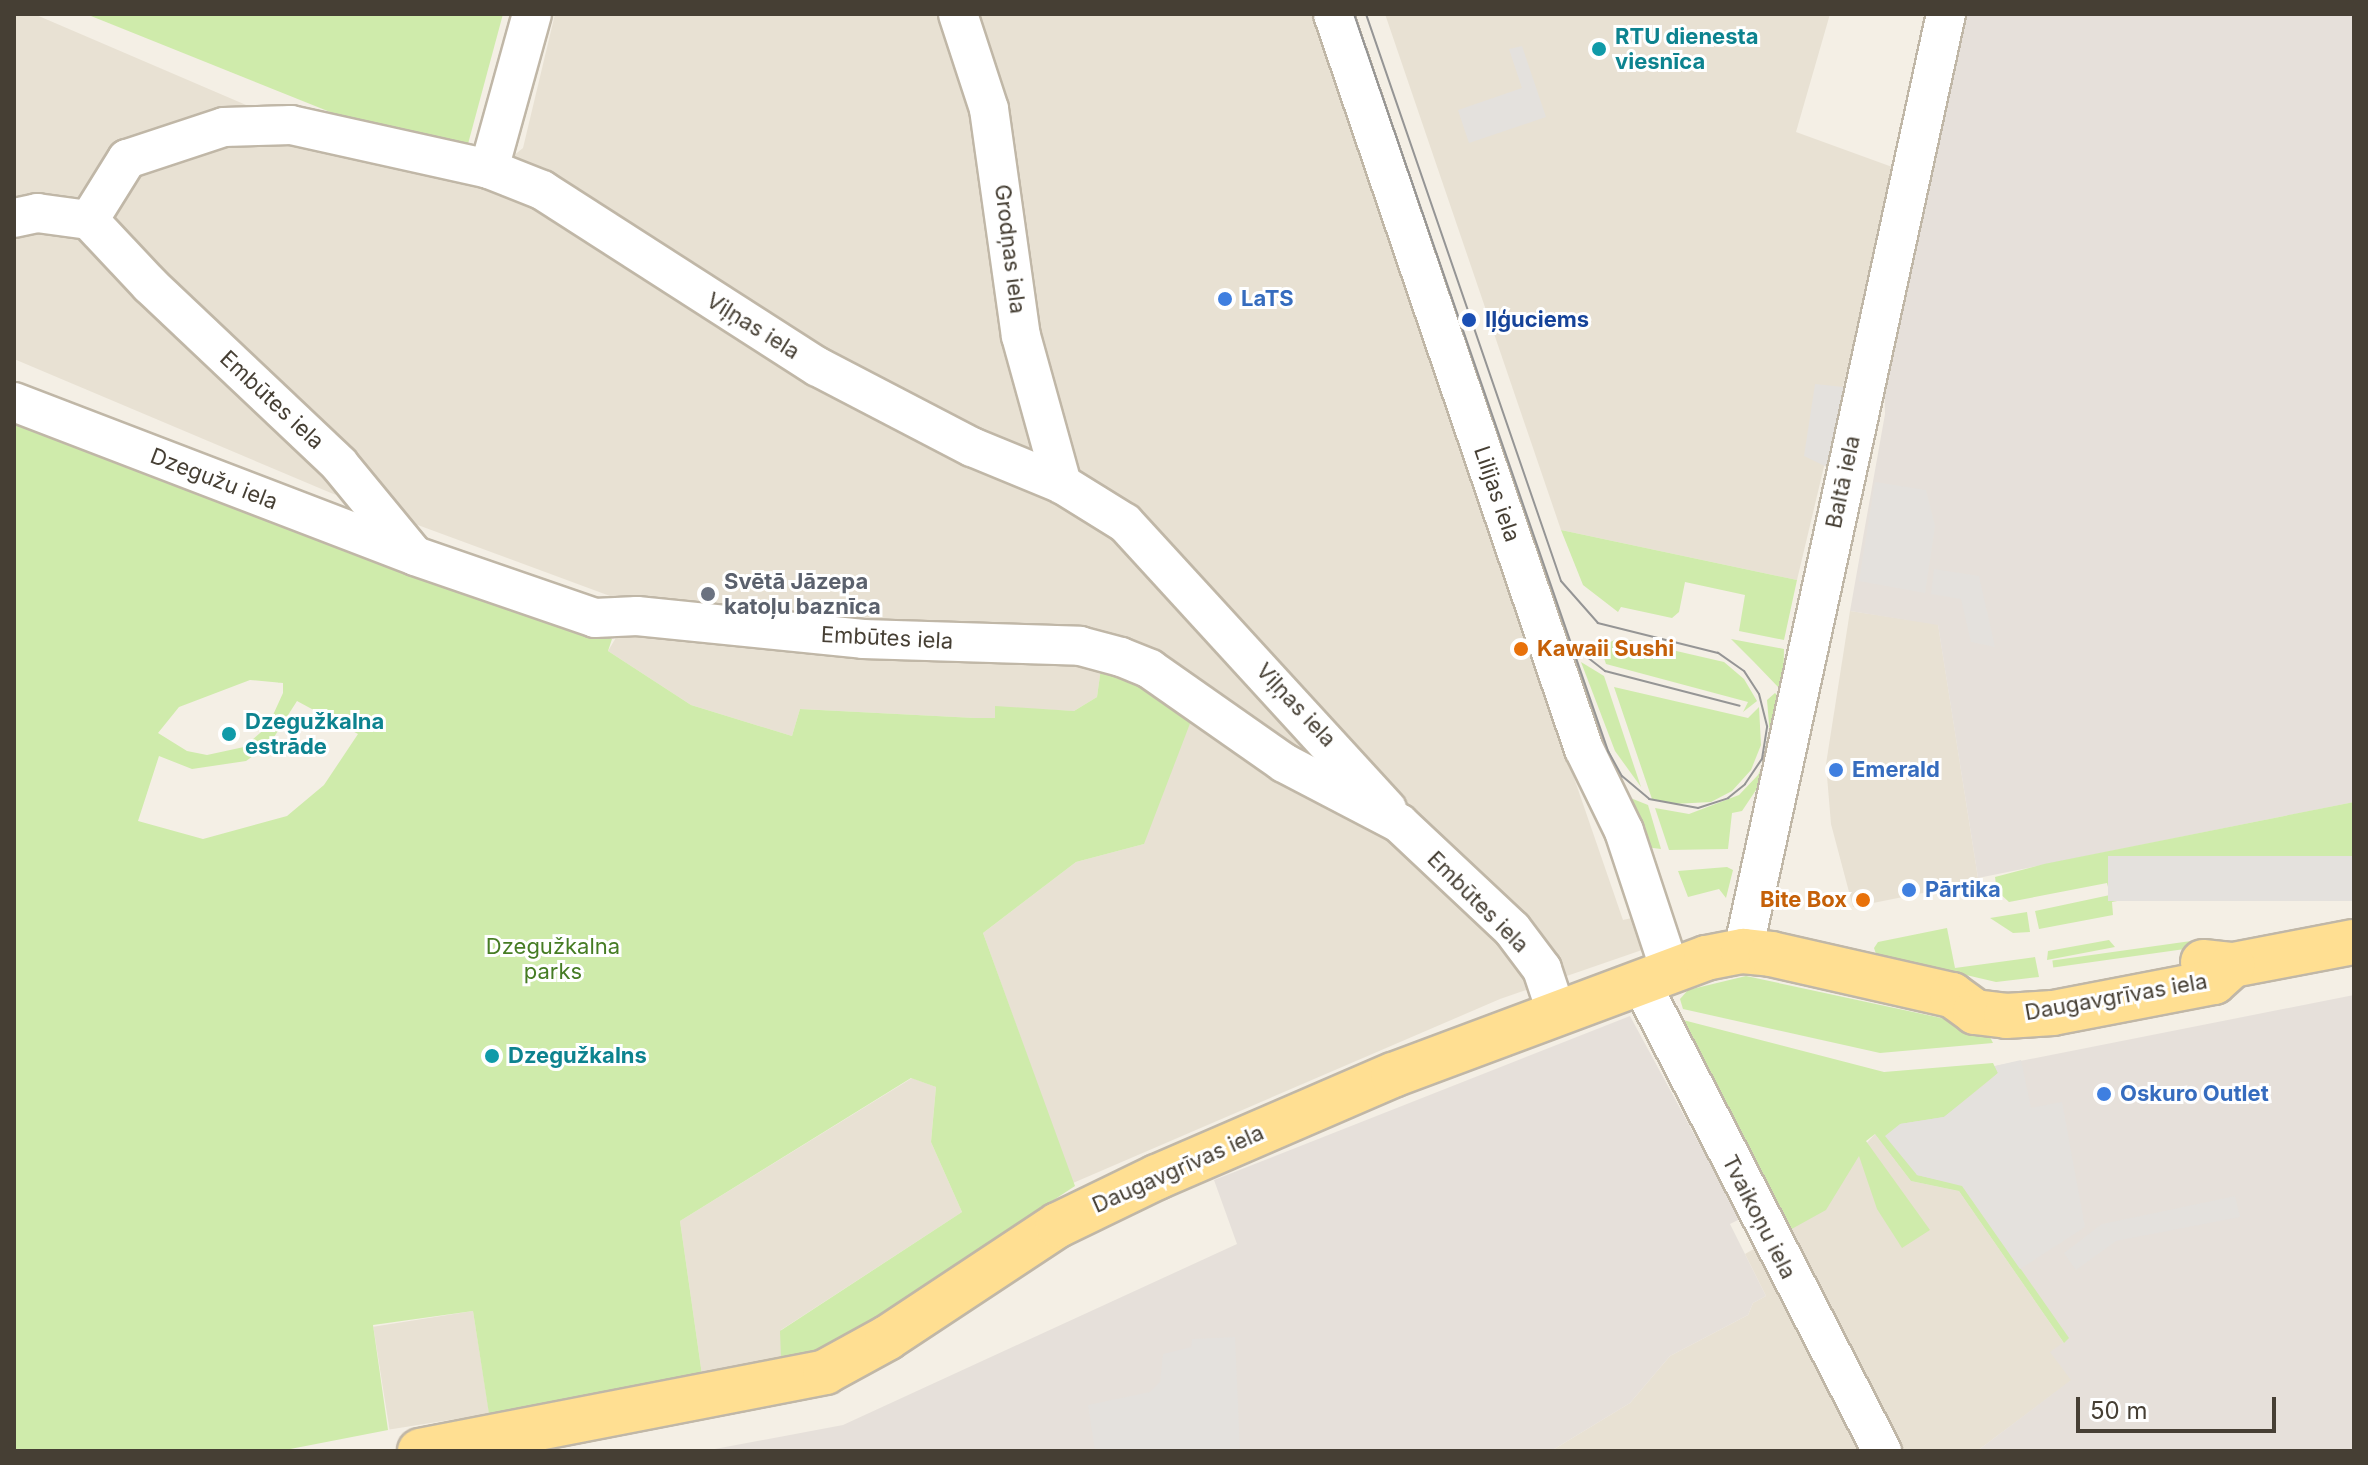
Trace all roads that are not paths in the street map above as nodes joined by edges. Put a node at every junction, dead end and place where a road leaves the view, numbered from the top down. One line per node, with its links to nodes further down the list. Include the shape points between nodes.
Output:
1 (532, 14): 5 (street)
2 (958, 14): 9 (street, Grodņas iela, via 989,109 1021,336)
3 (1333, 14): 14 (street, Lilijas iela, via 1584,749 1624,831)
4 (1946, 14): 13 (street, Baltā iela)
5 (489, 169): 7 (street, Viļņas iela, via 291,125 224,127 127,159); 9 (street, Viļņas iela, via 542,190 586,216 818,367 972,447)
6 (14, 218): 7 (street, via 37,213)
7 (89, 220): 10 (street, Embūtes iela, via 339,464)
8 (14, 402): 10 (street, Dzegužu iela)
9 (1062, 484): 11 (street, Viļņas iela, via 1125,523 1176,574)
10 (415, 556): 11 (street, Embūtes iela, via 595,618 619,614 863,639 1093,650 1150,669 1284,763)
11 (1399, 823): 15 (street, Embūtes iela, via 1512,929 1542,969)
12 (2354, 942): 13 (main road, Daugavgrīvas iela, via 2233,965 2214,982 2040,1015 1975,1012 1952,995)
13 (1743, 951): 14 (main road, Daugavgrīvas iela)
14 (1655, 976): 15 (main road, Daugavgrīvas iela); 17 (street, Tvaikoņu iela)
15 (1556, 1011): 16 (main road, Daugavgrīvas iela, via 1365,1087 1094,1207 825,1372)
16 (420, 1451)
17 (1882, 1451)

